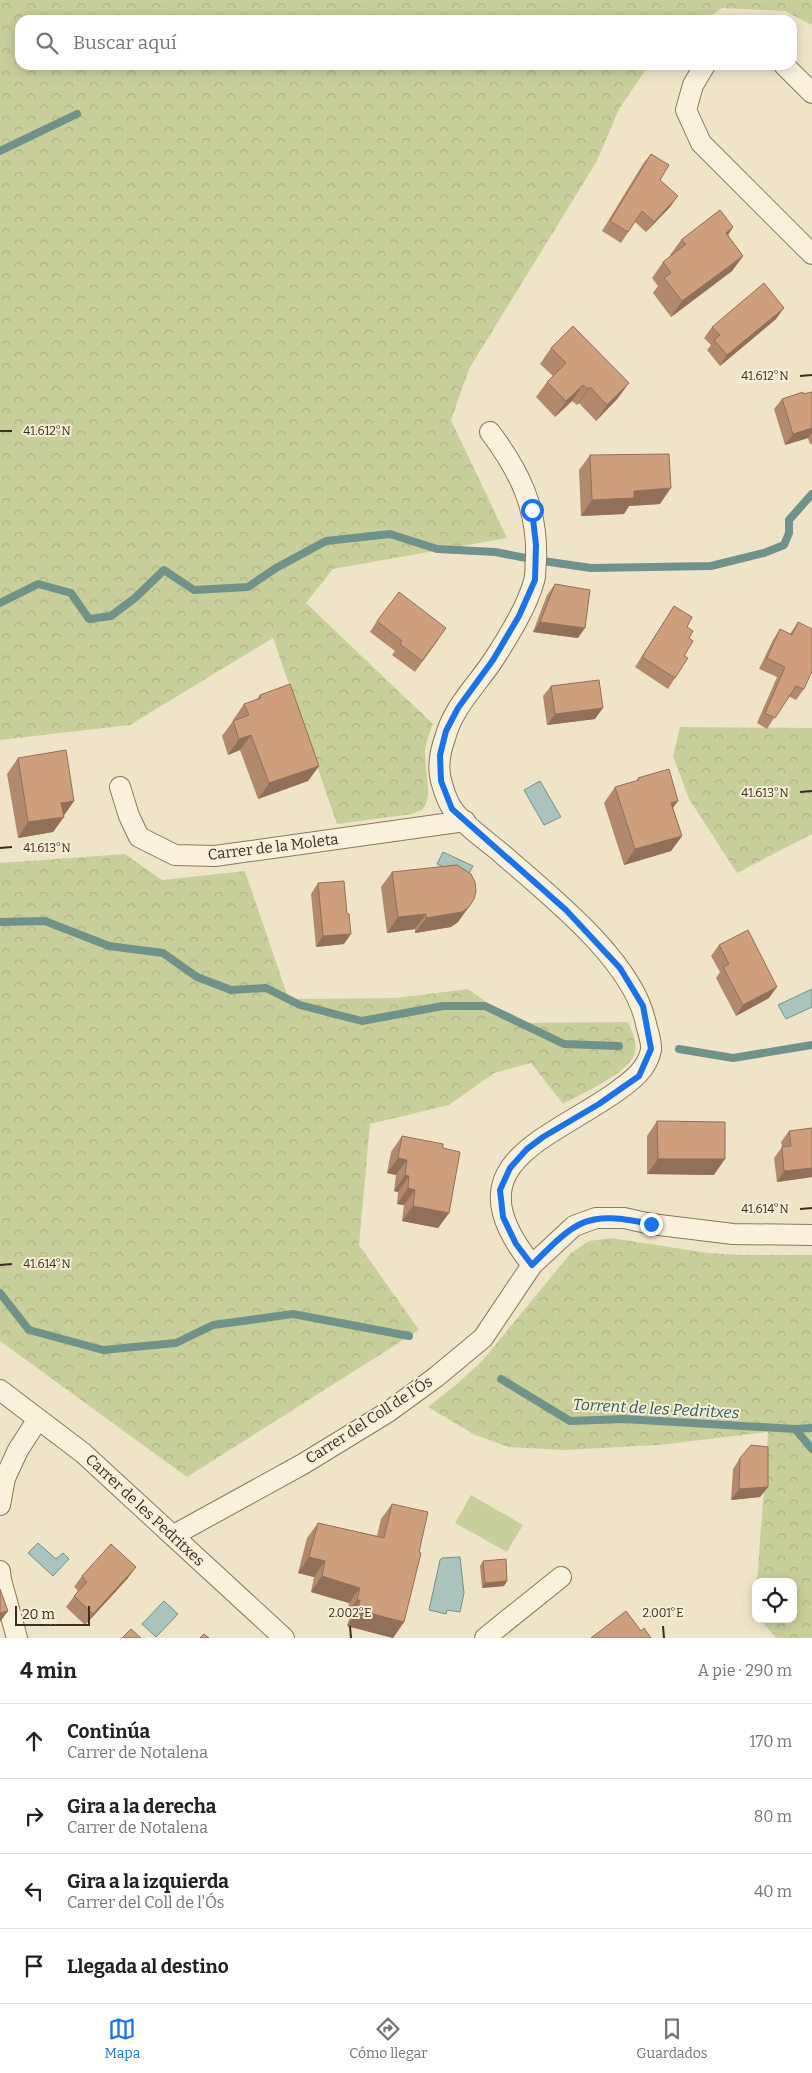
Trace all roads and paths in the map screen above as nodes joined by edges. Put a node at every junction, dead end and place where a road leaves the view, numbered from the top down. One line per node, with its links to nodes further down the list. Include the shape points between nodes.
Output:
1 (702, 70): 4 (street, via 686,110 701,143)
2 (789, 70): 3 (street)
3 (812, 93)
4 (812, 254)
5 (490, 432): 7 (street, via 521,480 532,510 535,580 519,616 446,731 440,755 441,781 452,809)
6 (120, 787): 7 (street, Carrer de la Moleta, via 139,837 175,855 215,856)
7 (465, 821): 9 (street, via 566,910 620,968 643,1006 651,1049 639,1076 543,1137 510,1168 500,1190 503,1217 516,1244)
8 (812, 1235): 9 (street, Carrer del Coll de l'Ós, via 733,1234 624,1218 596,1218 574,1226)
9 (532, 1265): 13 (street, Carrer del Coll de l'Ós, via 483,1338 436,1377 388,1412 303,1464)
10 (0, 1390): 11 (street, Carrer de les Pedritxes)
11 (38, 1420): 12 (street, via 18,1450 5,1478); 13 (street, Carrer de les Pedritxes, via 83,1453)
12 (0, 1505)
13 (174, 1535): 17 (street, Carrer de les Pedritxes)
14 (0, 1571): 16 (street)
15 (561, 1577): 18 (street)
16 (17, 1638)
17 (284, 1638)
18 (485, 1638)

